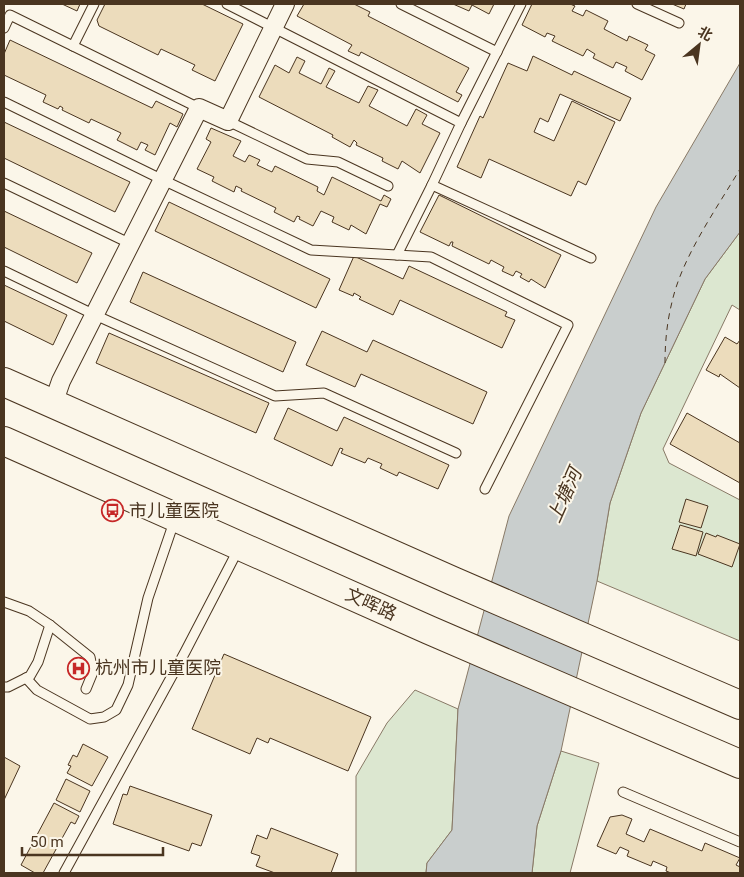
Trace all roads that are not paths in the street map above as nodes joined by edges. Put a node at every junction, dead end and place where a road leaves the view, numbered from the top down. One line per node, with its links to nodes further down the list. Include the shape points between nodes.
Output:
1 (94, 4): 11 (lane)
2 (227, 4): 9 (lane)
3 (285, 4): 9 (street)
4 (401, 4): 12 (lane)
5 (522, 4): 12 (lane)
6 (637, 4): 8 (lane)
7 (7, 12): 10 (lane); 11 (lane)
8 (679, 23)
9 (274, 27): 15 (street); 16 (lane)
10 (4, 28)
11 (73, 46): 14 (lane)
12 (497, 52): 16 (lane)
13 (4, 102): 17 (lane)
14 (199, 108): 15 (street); 17 (street)
15 (228, 121): 20 (lane, via 307,159 338,162)
16 (461, 123): 19 (lane)
17 (162, 180): 21 (street); 22 (lane, via 311,250)
18 (4, 183): 21 (lane)
19 (432, 185): 22 (lane); 23 (lane)
20 (388, 186)
21 (130, 244): 25 (street)
22 (397, 254): 30 (lane, via 431,257 568,325)
23 (591, 258)
24 (4, 271): 25 (lane)
25 (94, 315): 27 (street); 29 (lane, via 275,396 324,393)
26 (4, 382): 27 (main road)
27 (52, 404): 38 (main road, via 453,582)
28 (4, 441): 31 (main road, 文晖路)
29 (456, 453)
30 (485, 490)
31 (176, 517): 32 (main road, 文晖路); 35 (lane, via 148,598 128,685 116,710 104,717 90,719 37,690)
32 (240, 545): 39 (main road, 文晖路); 42 (lane)
33 (4, 602): 34 (lane, via 29,611)
34 (50, 625): 35 (lane, via 38,662); 37 (lane, via 90,657 93,672)
35 (26, 678): 36 (lane)
36 (4, 687)
37 (86, 688)
38 (740, 704)
39 (740, 764)
40 (623, 792): 41 (lane)
41 (740, 842)
42 (64, 873)

